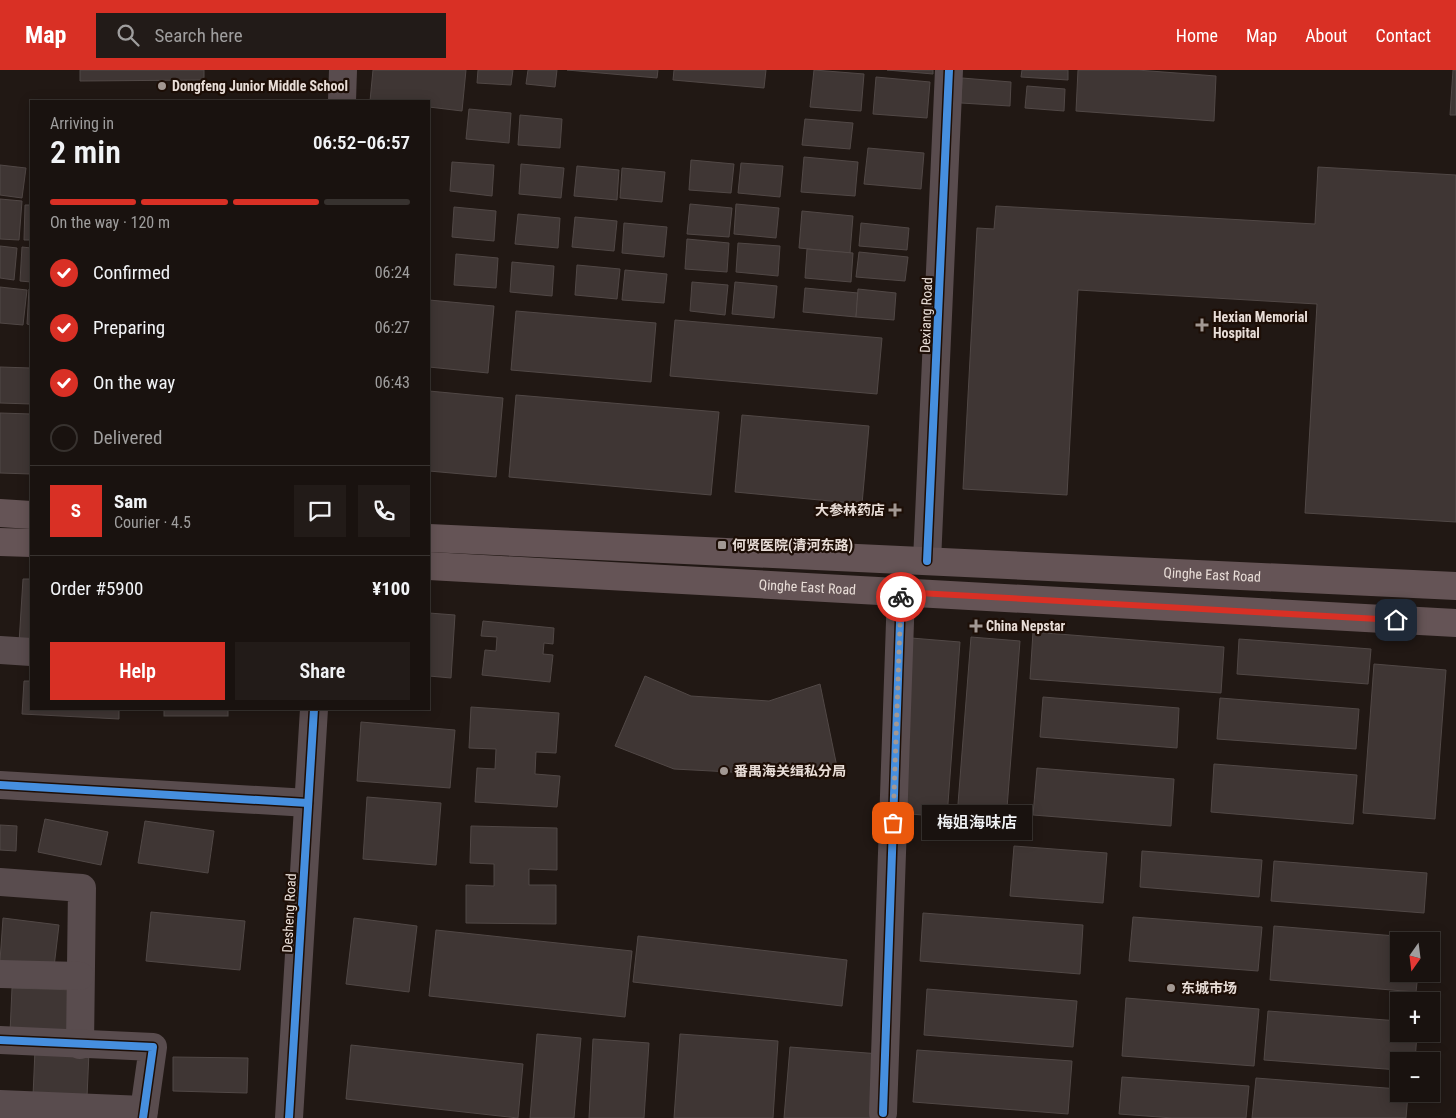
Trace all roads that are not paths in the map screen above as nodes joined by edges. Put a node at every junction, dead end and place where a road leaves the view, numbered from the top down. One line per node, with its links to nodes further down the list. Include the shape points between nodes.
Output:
1 (343, 70): 3 (street)
2 (949, 70): 9 (street, Dexiang Road)
3 (342, 100)
4 (0, 513): 5 (main road)
5 (30, 515)
6 (430, 538): 9 (main road, Qinghe East Road)
7 (0, 542): 8 (main road)
8 (30, 543)
9 (927, 561): 11 (main road, Qinghe East Road)
10 (430, 566): 12 (main road, Qinghe East Road)
11 (1456, 586)
12 (901, 592): 13 (main road, Qinghe East Road); 25 (street)
13 (1456, 623)
14 (0, 650): 15 (street)
15 (30, 652)
16 (314, 710): 18 (street, Desheng Road)
17 (0, 785): 18 (street)
18 (308, 803): 27 (street, Desheng Road)
19 (0, 882): 21 (street, via 82,888)
20 (0, 974): 21 (street)
21 (80, 976): 23 (street)
22 (0, 1040): 23 (street)
23 (80, 1045): 26 (street, via 153,1047)
24 (0, 1104): 26 (street)
25 (883, 1113)
26 (144, 1114)
27 (289, 1118)

